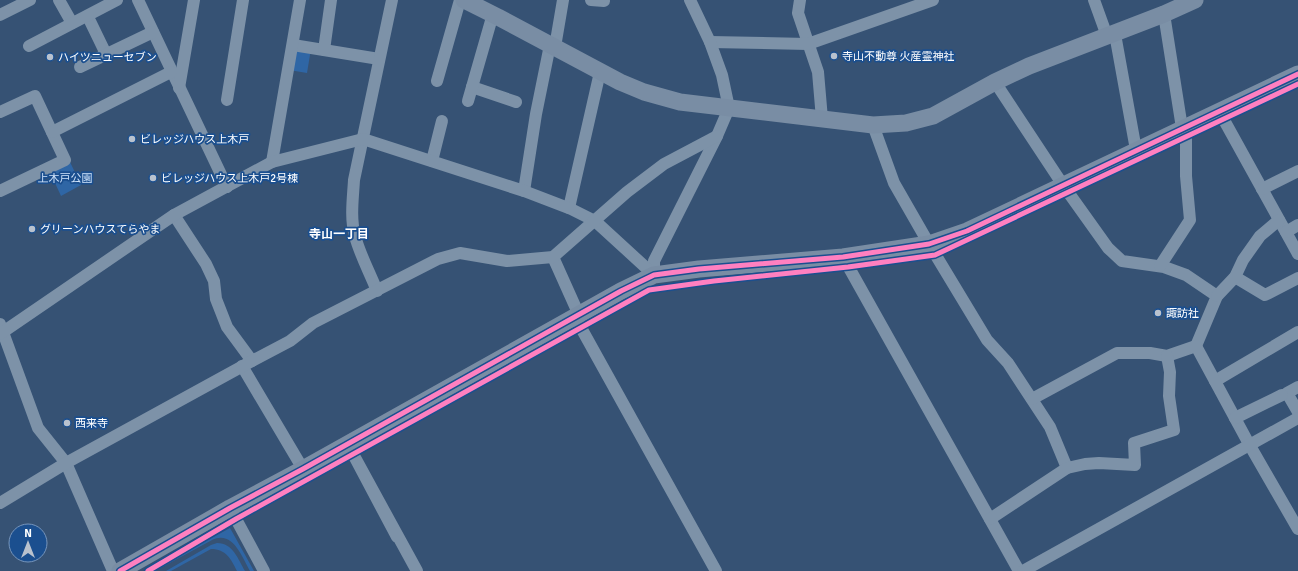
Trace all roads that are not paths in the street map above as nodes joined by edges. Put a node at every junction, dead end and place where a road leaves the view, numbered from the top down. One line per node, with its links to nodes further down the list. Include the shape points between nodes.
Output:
1 (30, 0): 22 (street)
2 (59, 0): 24 (street)
3 (117, 0): 24 (street)
4 (138, 0): 25 (street)
5 (194, 0): 42 (street)
6 (243, 0): 43 (street)
7 (300, 0): 29 (street)
8 (331, 0): 32 (street)
9 (392, 0): 34 (street)
10 (460, 0): 39 (street)
11 (464, 0): 20 (street)
12 (563, 0): 31 (street)
13 (591, 0): 19 (street)
14 (690, 0): 27 (street)
15 (800, 0): 28 (street, via 798,13)
16 (933, 0): 28 (street)
17 (1094, 0): 26 (street)
18 (1195, 0): 21 (street)
19 (604, 1)
20 (493, 14): 31 (street); 41 (street)
21 (1164, 14): 26 (street); 52 (street)
22 (0, 15)
23 (90, 21): 33 (street)
24 (72, 23): 30 (street)
25 (153, 32): 33 (street); 36 (street)
26 (1111, 35): 40 (street, via 1029,66); 56 (street)
27 (710, 42): 28 (street); 46 (street, via 722,75)
28 (808, 44): 49 (street, via 818,72)
29 (293, 45): 32 (street); 58 (street)
30 (28, 46)
31 (553, 46): 37 (street); 63 (street, via 536,114)
32 (324, 50): 34 (street)
33 (106, 54): 35 (street)
34 (379, 58): 55 (street)
35 (80, 67)
36 (171, 72): 42 (street); 53 (street)
37 (600, 72): 46 (street, via 664,98); 65 (street)
38 (1298, 74): 47 (street)
39 (437, 81)
40 (995, 82): 51 (street, via 934,116 906,123); 60 (street)
41 (472, 87): 44 (street); 45 (street)
42 (179, 88): 61 (street)
43 (227, 100)
44 (468, 101)
45 (516, 102)
46 (729, 108): 49 (street); 54 (street)
47 (1219, 110): 52 (street); 62 (street)
48 (0, 112): 53 (street, via 35,96)
49 (822, 120): 51 (street)
50 (442, 121): 57 (street)
51 (873, 124): 71 (street, via 894,183)
52 (1184, 127): 56 (street); 75 (street, via 1190,220)
53 (52, 132): 64 (street, via 65,160)
54 (717, 136): 68 (street, via 664,164); 76 (street, via 654,261)
55 (363, 139): 57 (street); 58 (street); 79 (street, via 354,180 352,218 355,235)
56 (1136, 150): 60 (street)
57 (432, 161): 63 (street)
58 (272, 162): 61 (street)
59 (1298, 172): 62 (street)
60 (1063, 186): 71 (street, via 966,231); 75 (street, via 1108,248 1122,261)
61 (227, 187): 66 (street)
62 (1262, 189): 67 (street)
63 (524, 190): 65 (street)
64 (0, 191)
65 (569, 208): 68 (street)
66 (174, 216): 82 (street); 86 (street, via 206,264 214,281 216,299 227,327)
67 (1279, 220): 70 (street); 77 (street, via 1260,236 1243,260)
68 (595, 221): 74 (street); 76 (street)
69 (1298, 225): 70 (street)
70 (1286, 232): 72 (street)
71 (929, 244): 73 (street); 90 (street, via 987,340 1008,363)
72 (1298, 254)
73 (843, 256): 76 (street); 100 (street)
74 (553, 257): 79 (street, via 507,261 460,253 438,259); 81 (street)
75 (1160, 266): 80 (street, via 1186,275)
76 (654, 275): 81 (street)
77 (1235, 277): 78 (street, via 1265,295); 80 (street)
78 (1298, 278)
79 (377, 291): 86 (street, via 313,323 290,341)
80 (1217, 296): 84 (street)
81 (577, 316): 97 (street); 107 (street)
82 (1, 330): 95 (street, via 38,428)
83 (1298, 332): 87 (street)
84 (1196, 346): 85 (street); 87 (street)
85 (1167, 356): 90 (street, via 1117,353); 96 (street, via 1174,430 1134,443 1135,465 1099,463)
86 (247, 364): 95 (street); 97 (street)
87 (1215, 381): 92 (street)
88 (1298, 387): 91 (street, via 1287,393)
89 (1282, 395): 92 (street)
90 (1032, 400): 96 (street, via 1050,427)
91 (1298, 412)
92 (1235, 418): 94 (street)
93 (1298, 418): 94 (street)
94 (1250, 444): 101 (street); 109 (street)
95 (66, 463): 98 (street); 103 (street)
96 (1067, 468): 100 (street)
97 (303, 469): 99 (street)
98 (0, 503)
99 (230, 508): 104 (street); 105 (street)
100 (990, 519): 108 (street)
101 (1298, 529)
102 (397, 537): 106 (street, via 353,454)
103 (113, 571)
104 (120, 571)
105 (264, 571)
106 (417, 571)
107 (716, 571)
108 (1019, 571)
109 (1023, 571)

